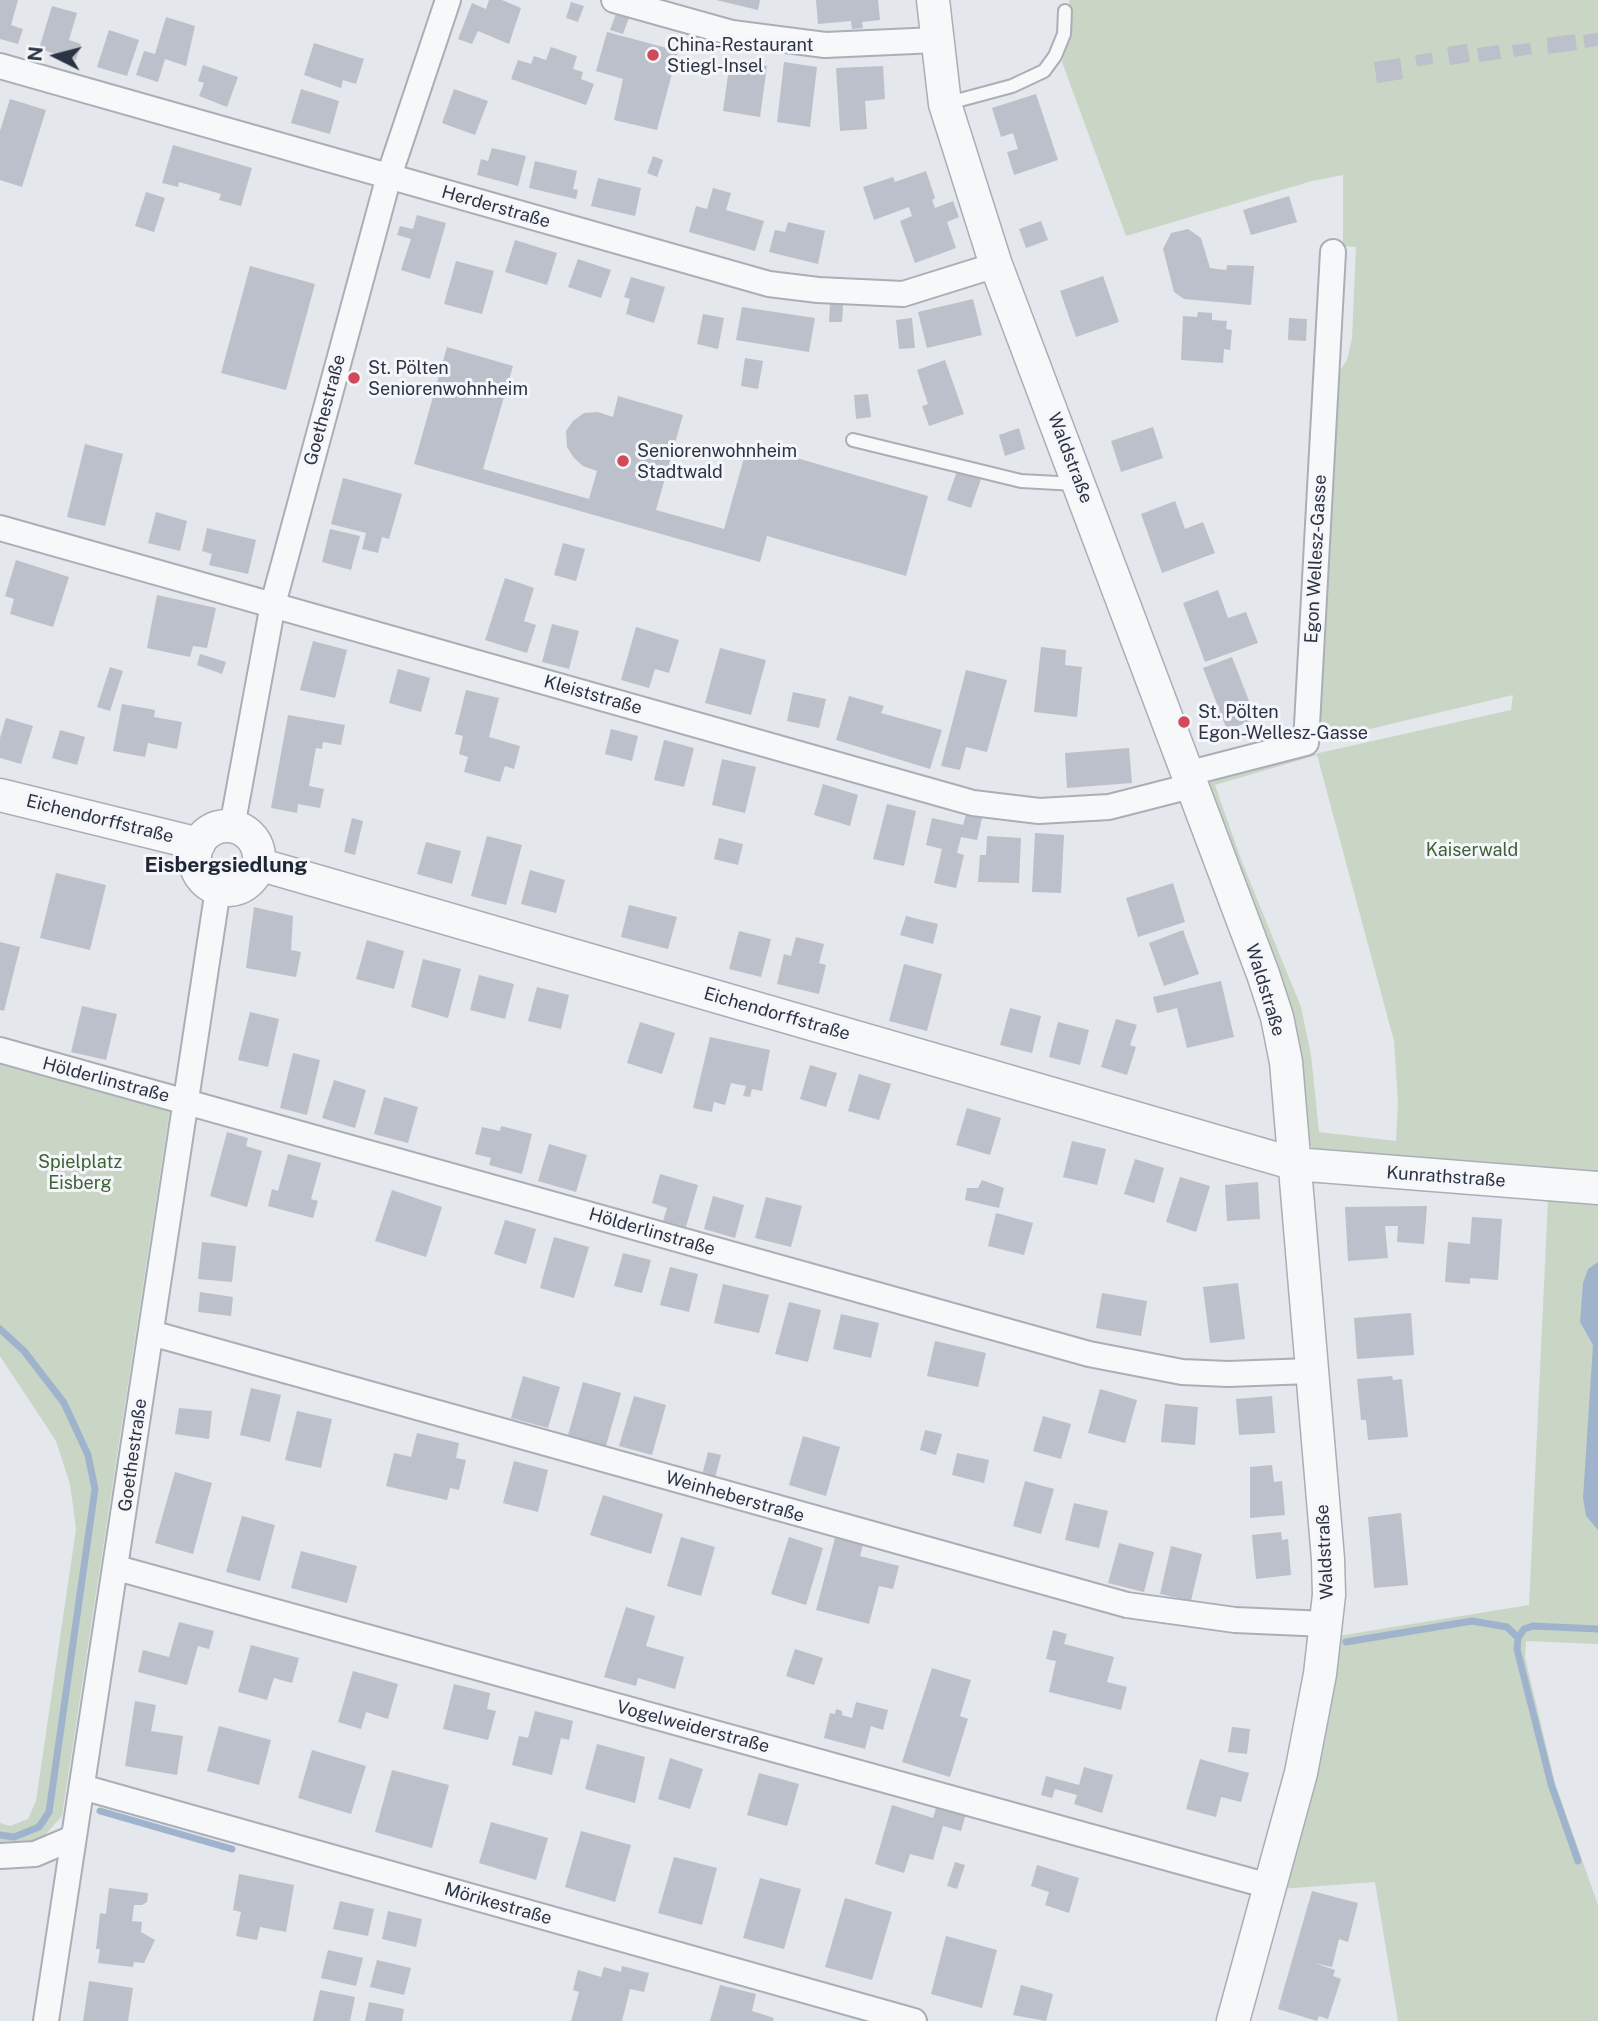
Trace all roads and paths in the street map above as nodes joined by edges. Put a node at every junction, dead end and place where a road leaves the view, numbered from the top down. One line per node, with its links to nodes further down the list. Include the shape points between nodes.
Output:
1 (448, 0): 8 (street, Goethestraße)
2 (614, 0): 5 (street, via 732,33 825,45)
3 (933, 0): 5 (street, Waldstraße)
4 (1065, 11): 7 (lane, via 1064,34 1044,71 1012,86)
5 (936, 40): 7 (street, Waldstraße)
6 (0, 66): 8 (street, Herderstraße)
7 (945, 104): 10 (street, Waldstraße)
8 (389, 176): 10 (street, Herderstraße, via 769,284 903,294); 14 (street, Goethestraße)
9 (1333, 251): 15 (street, Egon Wellesz-Gasse, via 1306,743)
10 (996, 265): 12 (street, Waldstraße)
11 (853, 440): 12 (lane, via 1021,481)
12 (1080, 484): 15 (street, Waldstraße)
13 (0, 528): 14 (street, Kleiststraße)
14 (273, 604): 15 (street, Kleiststraße, via 973,803 1039,811 1109,807); 17 (street, Goethestraße)
15 (1189, 780): 23 (street, Waldstraße, via 1277,1017)
16 (0, 795): 18 (street, Eichendorffstraße)
17 (232, 827): 18 (street, via 212,831); 19 (street, via 253,840)
18 (199, 844): 20 (street, via 197,868 206,882)
19 (258, 864): 20 (street, via 245,885); 23 (street, Eichendorffstraße)
20 (218, 889): 22 (street, Goethestraße)
21 (0, 1050): 22 (street, Hölderlinstraße)
22 (187, 1102): 25 (street, Goethestraße); 26 (street, Hölderlinstraße, via 1089,1354 1182,1371)
23 (1295, 1164): 24 (street, Kunrathstraße); 26 (street, Waldstraße)
24 (1598, 1188)
25 (151, 1333): 27 (street, Goethestraße); 28 (street, Weinheberstraße, via 1127,1605 1235,1620)
26 (1310, 1371): 28 (street, Waldstraße, via 1328,1559)
27 (117, 1568): 29 (street, Goethestraße); 32 (street, Vogelweiderstraße)
28 (1326, 1624): 32 (street, Waldstraße, via 1301,1773)
29 (82, 1787): 30 (street, Goethestraße); 34 (street, Mörikestraße)
30 (74, 1838): 31 (street, via 35,1854); 33 (street, Goethestraße)
31 (0, 1856)
32 (1269, 1886): 35 (street, Waldstraße)
33 (46, 2021)
34 (914, 2021)
35 (1233, 2021)

